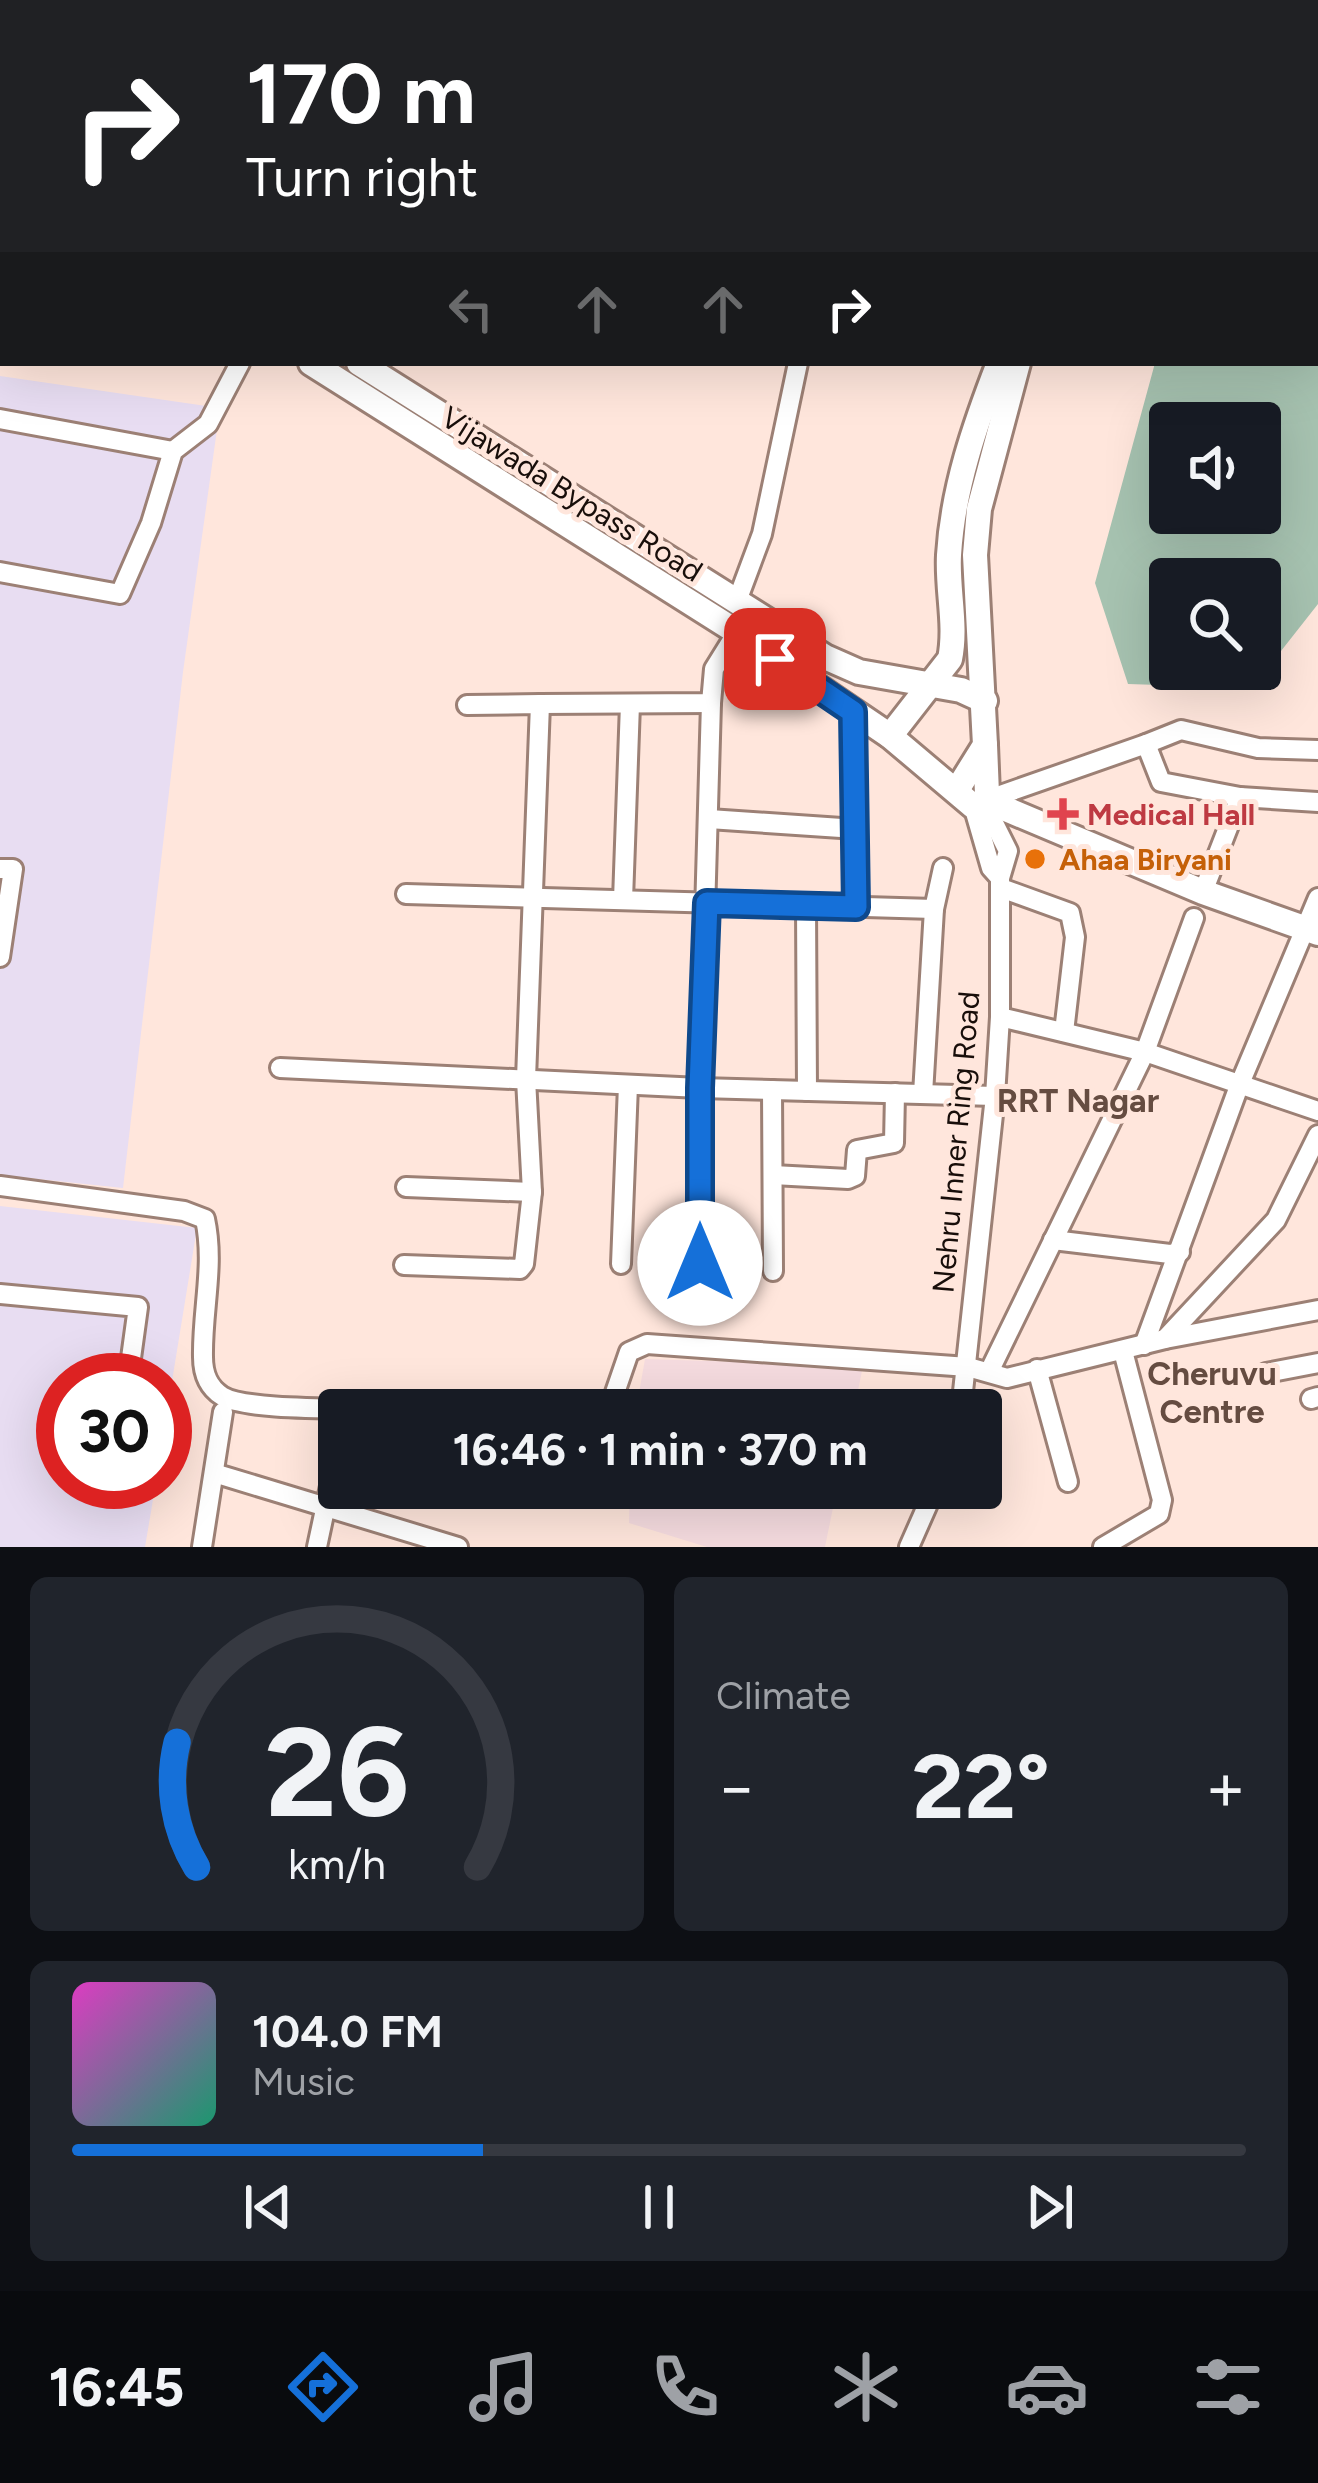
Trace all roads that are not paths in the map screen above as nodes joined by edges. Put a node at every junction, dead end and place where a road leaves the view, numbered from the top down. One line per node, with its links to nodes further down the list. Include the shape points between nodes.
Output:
1 (238, 366): 9 (street, via 208,424)
2 (316, 366): 10 (main road, Vijawada Bypass Road)
3 (364, 366): 8 (main road, Vijawada Bypass Road)
4 (797, 366): 12 (street, via 761,534)
5 (998, 366): 14 (main road, via 954,511 953,644)
6 (1017, 366): 15 (main road, via 979,508 975,600)
7 (0, 419): 9 (street)
8 (457, 424): 10 (street); 12 (main road, Vijawada Bypass Road)
9 (173, 451): 11 (street, via 120,594)
10 (447, 451): 13 (main road, Vijawada Bypass Road)
11 (0, 572)
12 (737, 601): 14 (main road, Vijawada Bypass Road, via 859,672)
13 (736, 632): 16 (street, via 714,669); 20 (main road, Vijawada Bypass Road)
14 (932, 686): 15 (main road, Vijawada Bypass Road); 21 (main road)
15 (985, 701): 25 (main road)
16 (711, 703): 18 (street); 27 (street)
17 (540, 704): 18 (street); 19 (street); 34 (street)
18 (630, 704): 36 (street)
19 (467, 705)
20 (853, 712): 21 (main road, Vijawada Bypass Road); 28 (street)
21 (890, 736): 25 (main road, Vijawada Bypass Road)
22 (1146, 744): 23 (street, via 1180,730 1258,748); 24 (street, via 1161,782); 25 (street)
23 (1318, 750)
24 (1240, 797): 26 (street); 32 (street)
25 (981, 802): 31 (street, Nehru Inner Ring Road, via 1007,843); 32 (main road, Vijawada Bypass Road)
26 (1318, 802)
27 (709, 819): 28 (street); 37 (street)
28 (856, 829): 39 (street)
29 (0, 868): 43 (street, via 13,869)
30 (943, 868): 40 (street)
31 (1000, 883): 44 (street, Nehru Inner Ring Road); 45 (street, via 1060,907 1075,923)
32 (1203, 892): 42 (main road, Vijawada Bypass Road)
33 (406, 894): 34 (street)
34 (533, 898): 36 (street); 48 (street)
35 (1318, 898): 42 (street)
36 (623, 900): 37 (street)
37 (707, 903): 38 (street); 51 (street)
38 (806, 905): 39 (street); 53 (street)
39 (856, 907): 40 (street)
40 (934, 909): 55 (street)
41 (1194, 918): 46 (street)
42 (1311, 931): 50 (street)
43 (0, 957)
44 (1000, 1017): 45 (street); 56 (street, Nehru Inner Ring Road)
45 (1064, 1033): 46 (street)
46 (1145, 1052): 50 (street); 63 (street)
47 (280, 1068): 48 (street)
48 (526, 1079): 49 (street); 62 (street)
49 (628, 1085): 51 (street); 66 (street)
50 (1239, 1086): 57 (street); 64 (street)
51 (700, 1088): 52 (street); 65 (street)
52 (772, 1090): 53 (street); 59 (street)
53 (807, 1091): 54 (street)
54 (895, 1094): 55 (street); 59 (street, via 894,1143 857,1150 856,1176)
55 (923, 1094): 56 (street)
56 (994, 1096): 76 (street, Nehru Inner Ring Road)
57 (1318, 1111)
58 (1318, 1135): 71 (street, via 1276,1220)
59 (772, 1175): 68 (street)
60 (0, 1186): 82 (street, via 205,1219 208,1385 225,1399)
61 (406, 1187): 62 (street)
62 (532, 1192): 67 (street, via 520,1269)
63 (1053, 1240): 64 (street); 78 (street)
64 (1180, 1252): 72 (street)
65 (700, 1263)
66 (621, 1264)
67 (404, 1265)
68 (773, 1270)
69 (0, 1294): 74 (street, via 138,1307)
70 (1318, 1310): 71 (street)
71 (1165, 1339): 72 (street)
72 (1144, 1345): 73 (street)
73 (1123, 1352): 77 (street); 95 (street, via 1162,1500 1159,1514)
74 (132, 1353)
75 (1318, 1364): 79 (street)
76 (968, 1367): 78 (street); 80 (street, via 647,1344 629,1352); 81 (street, Nehru Inner Ring Road)
77 (1037, 1369): 78 (street, via 1006,1378); 85 (street)
78 (990, 1370)
79 (1266, 1373)
80 (616, 1389)
81 (964, 1389)
82 (318, 1407)
83 (223, 1412): 84 (street)
84 (214, 1473): 86 (street); 91 (street)
85 (1068, 1482)
86 (318, 1506)
87 (326, 1509): 92 (street)
88 (329, 1509): 90 (street)
89 (926, 1509): 94 (street)
90 (426, 1543): 93 (street)
91 (202, 1547)
92 (317, 1547)
93 (458, 1547)
94 (909, 1547)
95 (1103, 1547)

